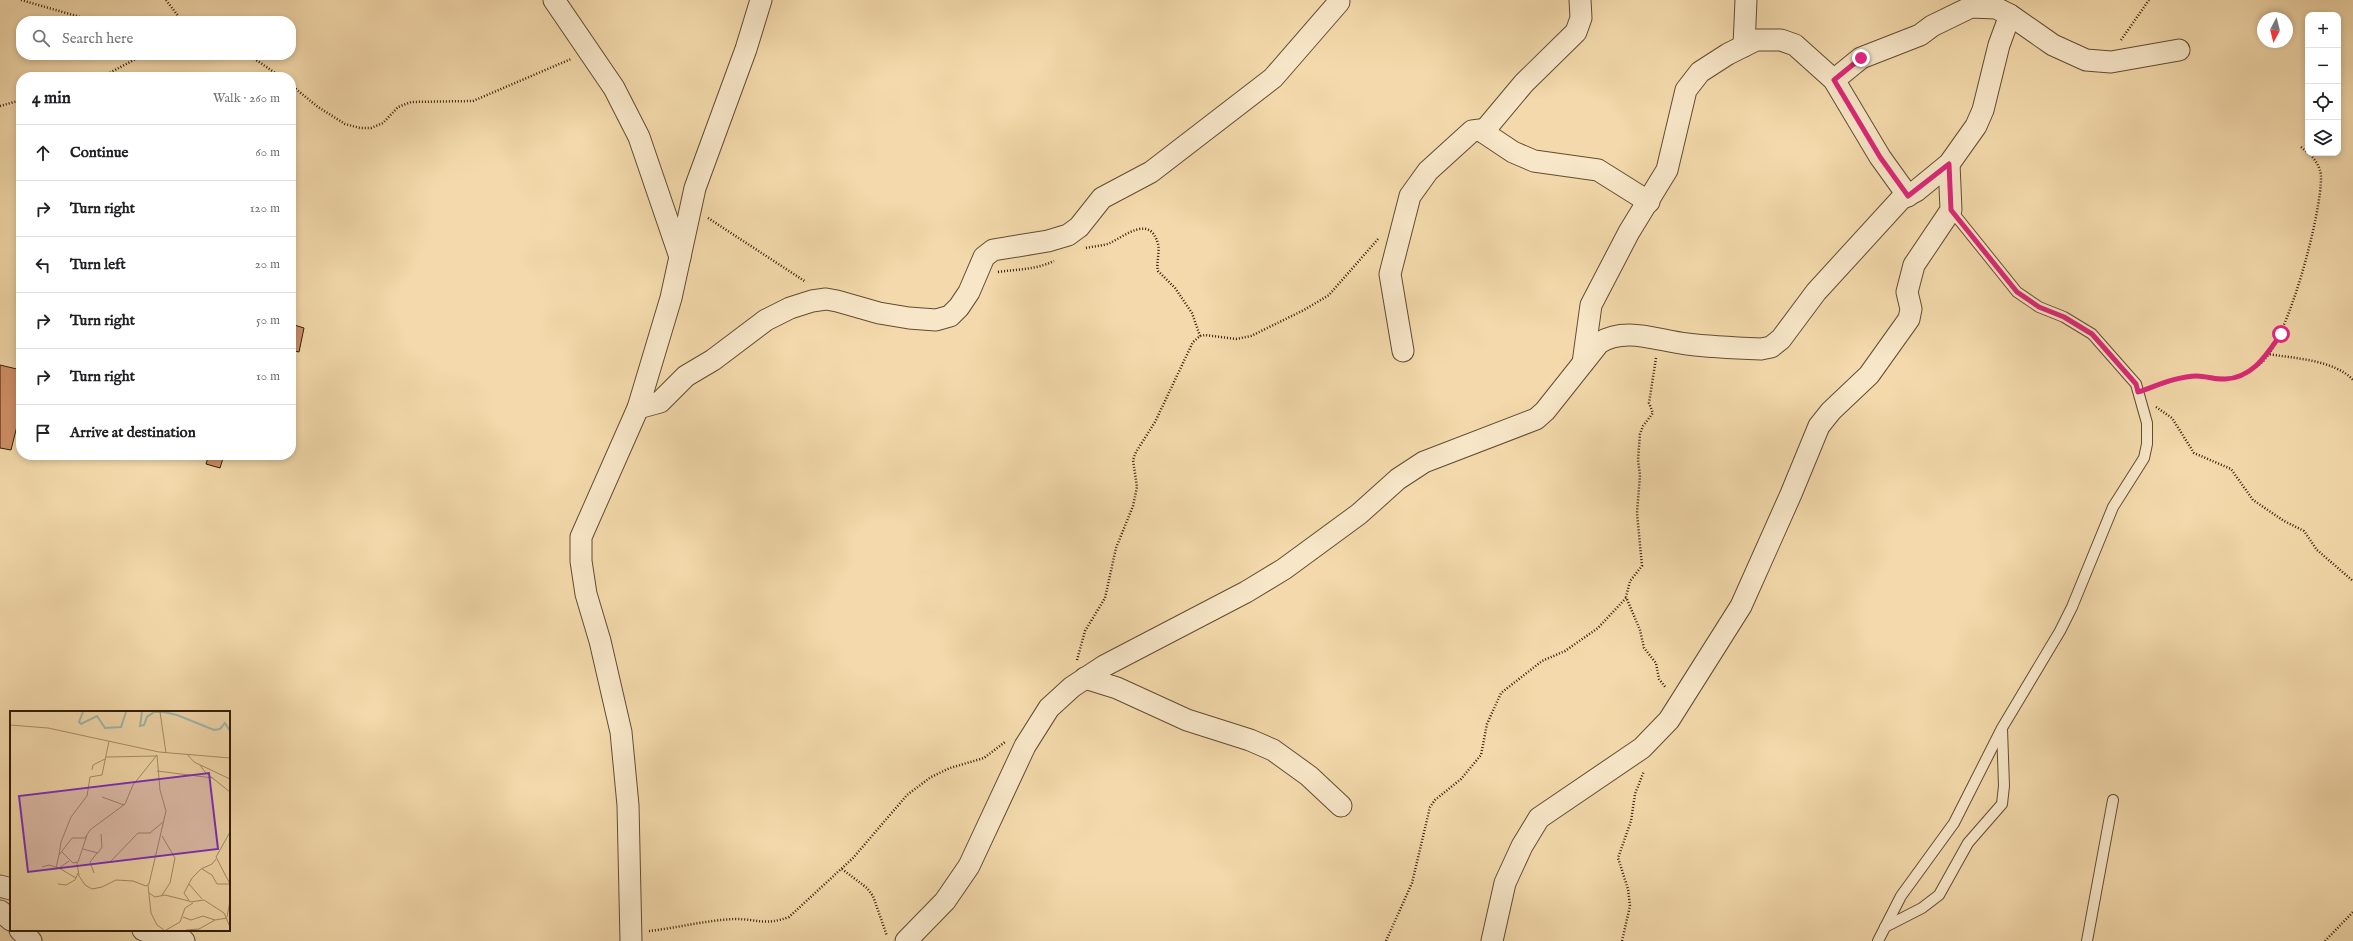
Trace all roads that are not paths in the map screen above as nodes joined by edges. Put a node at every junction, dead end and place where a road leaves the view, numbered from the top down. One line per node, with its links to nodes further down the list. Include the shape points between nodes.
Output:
1 (554, 0): 16 (street, via 614,88 639,137)
2 (761, 0): 16 (street, via 746,49 695,188)
3 (1580, 0): 11 (street, via 1580,18 1576,32 1528,79)
4 (1746, 0): 8 (street)
5 (1339, 2): 19 (street, via 1273,78 1151,172 1102,198 1079,227 1048,241 993,250 984,257 969,292 959,308 950,316 936,320 909,318 826,299 790,308 766,320 713,360 686,376 660,402)
6 (1964, 3): 7 (street, via 1989,6); 10 (street, via 1920,35 1861,58)
7 (2010, 15): 9 (street, via 2054,45 2086,60 2111,62); 12 (street, via 1999,45 1980,118)
8 (1744, 46): 10 (street, via 1756,40 1782,40 1795,45); 14 (street, via 1700,72 1686,90 1671,160)
9 (2179, 50)
10 (1834, 80): 13 (street, via 1880,157)
11 (1483, 132): 14 (street, via 1526,159 1598,170); 17 (street, via 1476,129 1466,136 1428,171 1410,196 1390,274)
12 (1949, 164): 13 (street); 15 (street)
13 (1908, 196): 18 (street, via 1901,200 1816,292 1781,339 1771,347 1761,349 1688,344 1636,335 1608,338 1599,343)
14 (1649, 202): 18 (street, via 1629,232 1591,305)
15 (1951, 210): 21 (lane, via 2017,292 2039,307 2064,317 2092,334 2136,384 2147,423 2144,458 2113,507 2060,631); 35 (street, via 1914,265 1907,292 1911,310 1909,319 1869,375 1819,426 1741,606 1670,720 1642,748 1539,818 1505,882)
16 (680, 257): 19 (street)
17 (1403, 351)
18 (1582, 366): 20 (street, via 1536,419 1424,462 1398,479 1359,514 1284,569)
19 (638, 408): 31 (street, via 581,537 581,561 586,594 600,641 621,732 628,805)
20 (1079, 682): 23 (street, via 1117,688 1187,720 1274,750 1309,776); 34 (street, via 1048,708 1025,746 969,866 945,901)
21 (2002, 728): 28 (lane, via 1954,823 1901,896); 28 (lane, via 2002,804 1968,843 1939,895 1922,908)
22 (2113, 800): 37 (lane)
23 (1341, 806)
24 (0, 886): 25 (street)
25 (10, 889)
26 (0, 911): 27 (street)
27 (10, 919)
28 (1885, 927): 36 (lane)
29 (21, 931): 32 (street)
30 (147, 931): 33 (street)
31 (631, 937)
32 (31, 941)
33 (184, 941)
34 (906, 941)
35 (1492, 941)
36 (1878, 941)
37 (2087, 941)

